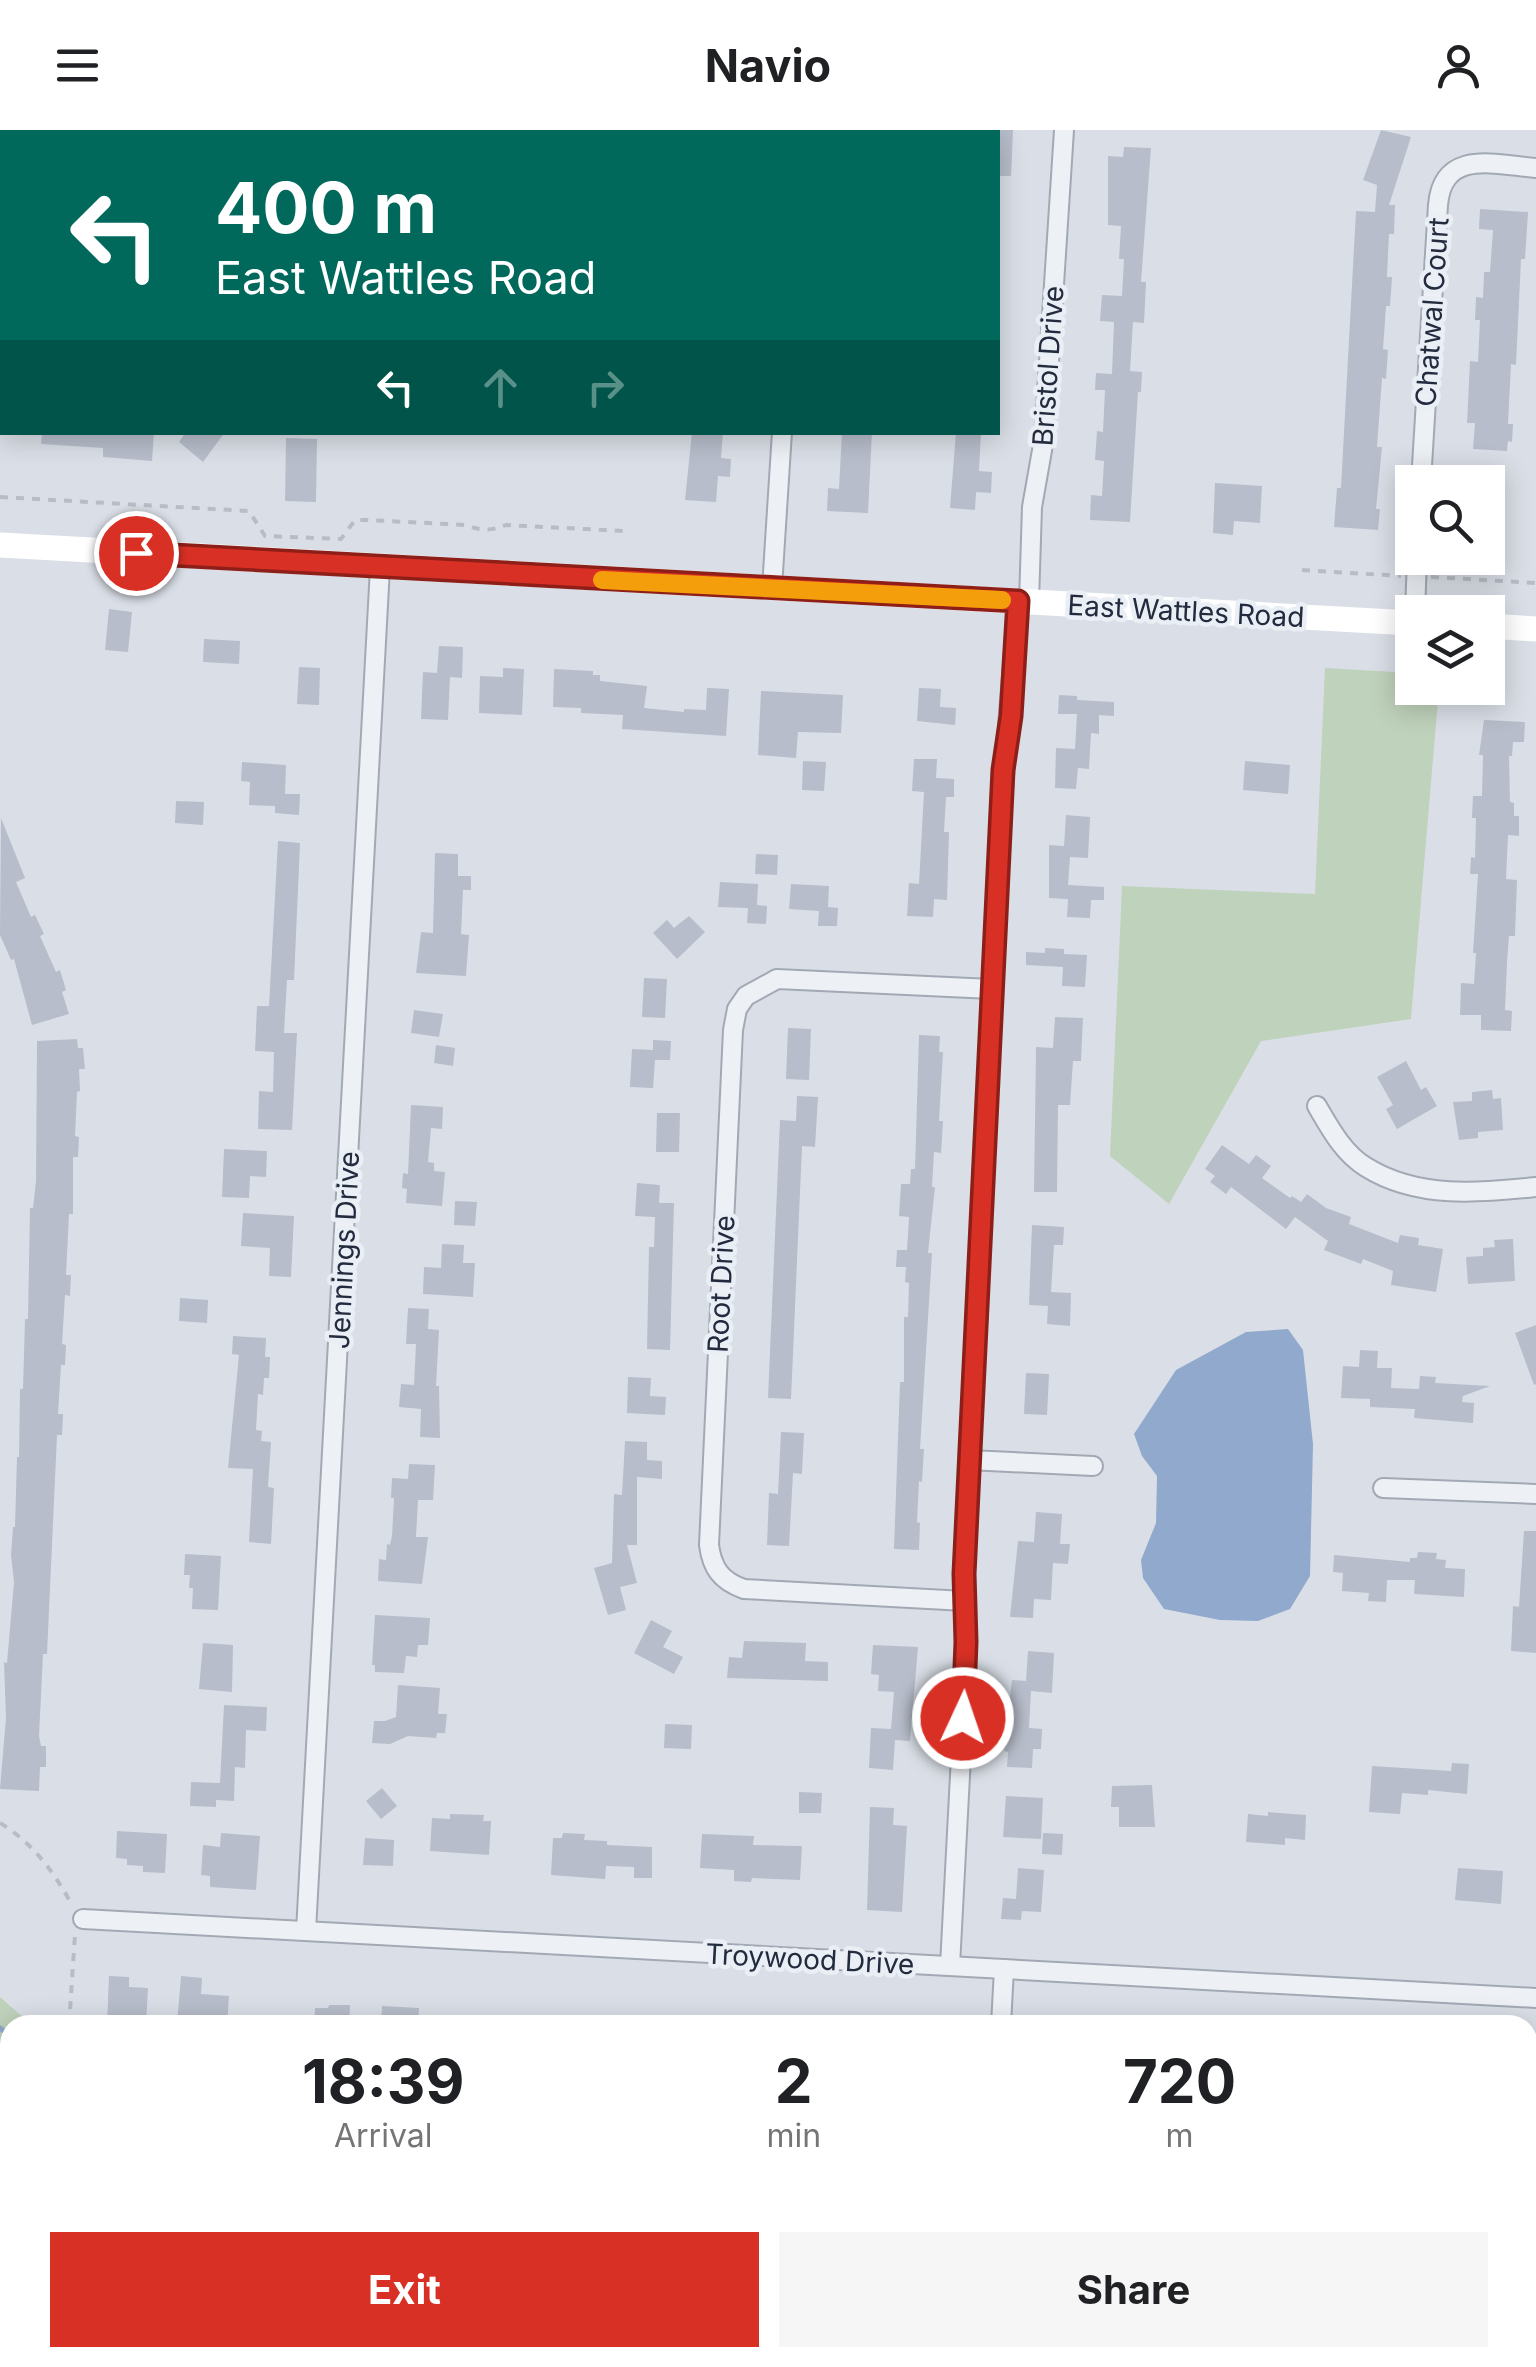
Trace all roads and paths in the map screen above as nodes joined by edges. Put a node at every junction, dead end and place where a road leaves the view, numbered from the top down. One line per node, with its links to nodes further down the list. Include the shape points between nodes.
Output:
1 (1064, 130): 14 (street, Bristol Drive, via 1044,439)
2 (1536, 168): 4 (street, Chatwal Court, via 1469,164 1442,186)
3 (782, 435): 13 (street)
4 (1422, 465)
5 (0, 498): 6 (path, via 248,511 265,536 341,539 355,520)
6 (623, 531)
7 (0, 545): 8 (main road, East Wattles Road)
8 (380, 568): 13 (main road, East Wattles Road); 28 (street, Jennings Drive)
9 (1302, 570): 10 (path)
10 (1402, 576)
11 (1428, 577): 12 (path)
12 (1536, 583)
13 (772, 588): 14 (main road, East Wattles Road)
14 (1024, 602): 15 (main road, East Wattles Road); 18 (street, Bristol Drive, via 1003,770)
15 (1395, 622)
16 (1505, 627): 17 (main road)
17 (1536, 629)
18 (992, 989): 21 (street, Bristol Drive); 25 (street, Root Drive, via 792,977 758,987 738,1009 713,1466 711,1557 733,1586)
19 (1317, 1106): 20 (street, via 1342,1146 1392,1179 1455,1193)
20 (1536, 1187)
21 (969, 1460): 22 (street); 25 (street, Bristol Drive)
22 (1093, 1466)
23 (1383, 1488): 24 (street)
24 (1536, 1494)
25 (965, 1602): 29 (street, Bristol Drive)
26 (0, 1823): 27 (path, via 37,1853)
27 (80, 1919): 28 (street, Troywood Drive); 32 (path)
28 (306, 1931): 29 (street, Troywood Drive)
29 (950, 1966): 30 (street, Troywood Drive)
30 (1004, 1969): 31 (street, Troywood Drive); 33 (street)
31 (1536, 1998)
32 (70, 2015)
33 (1002, 2015)

